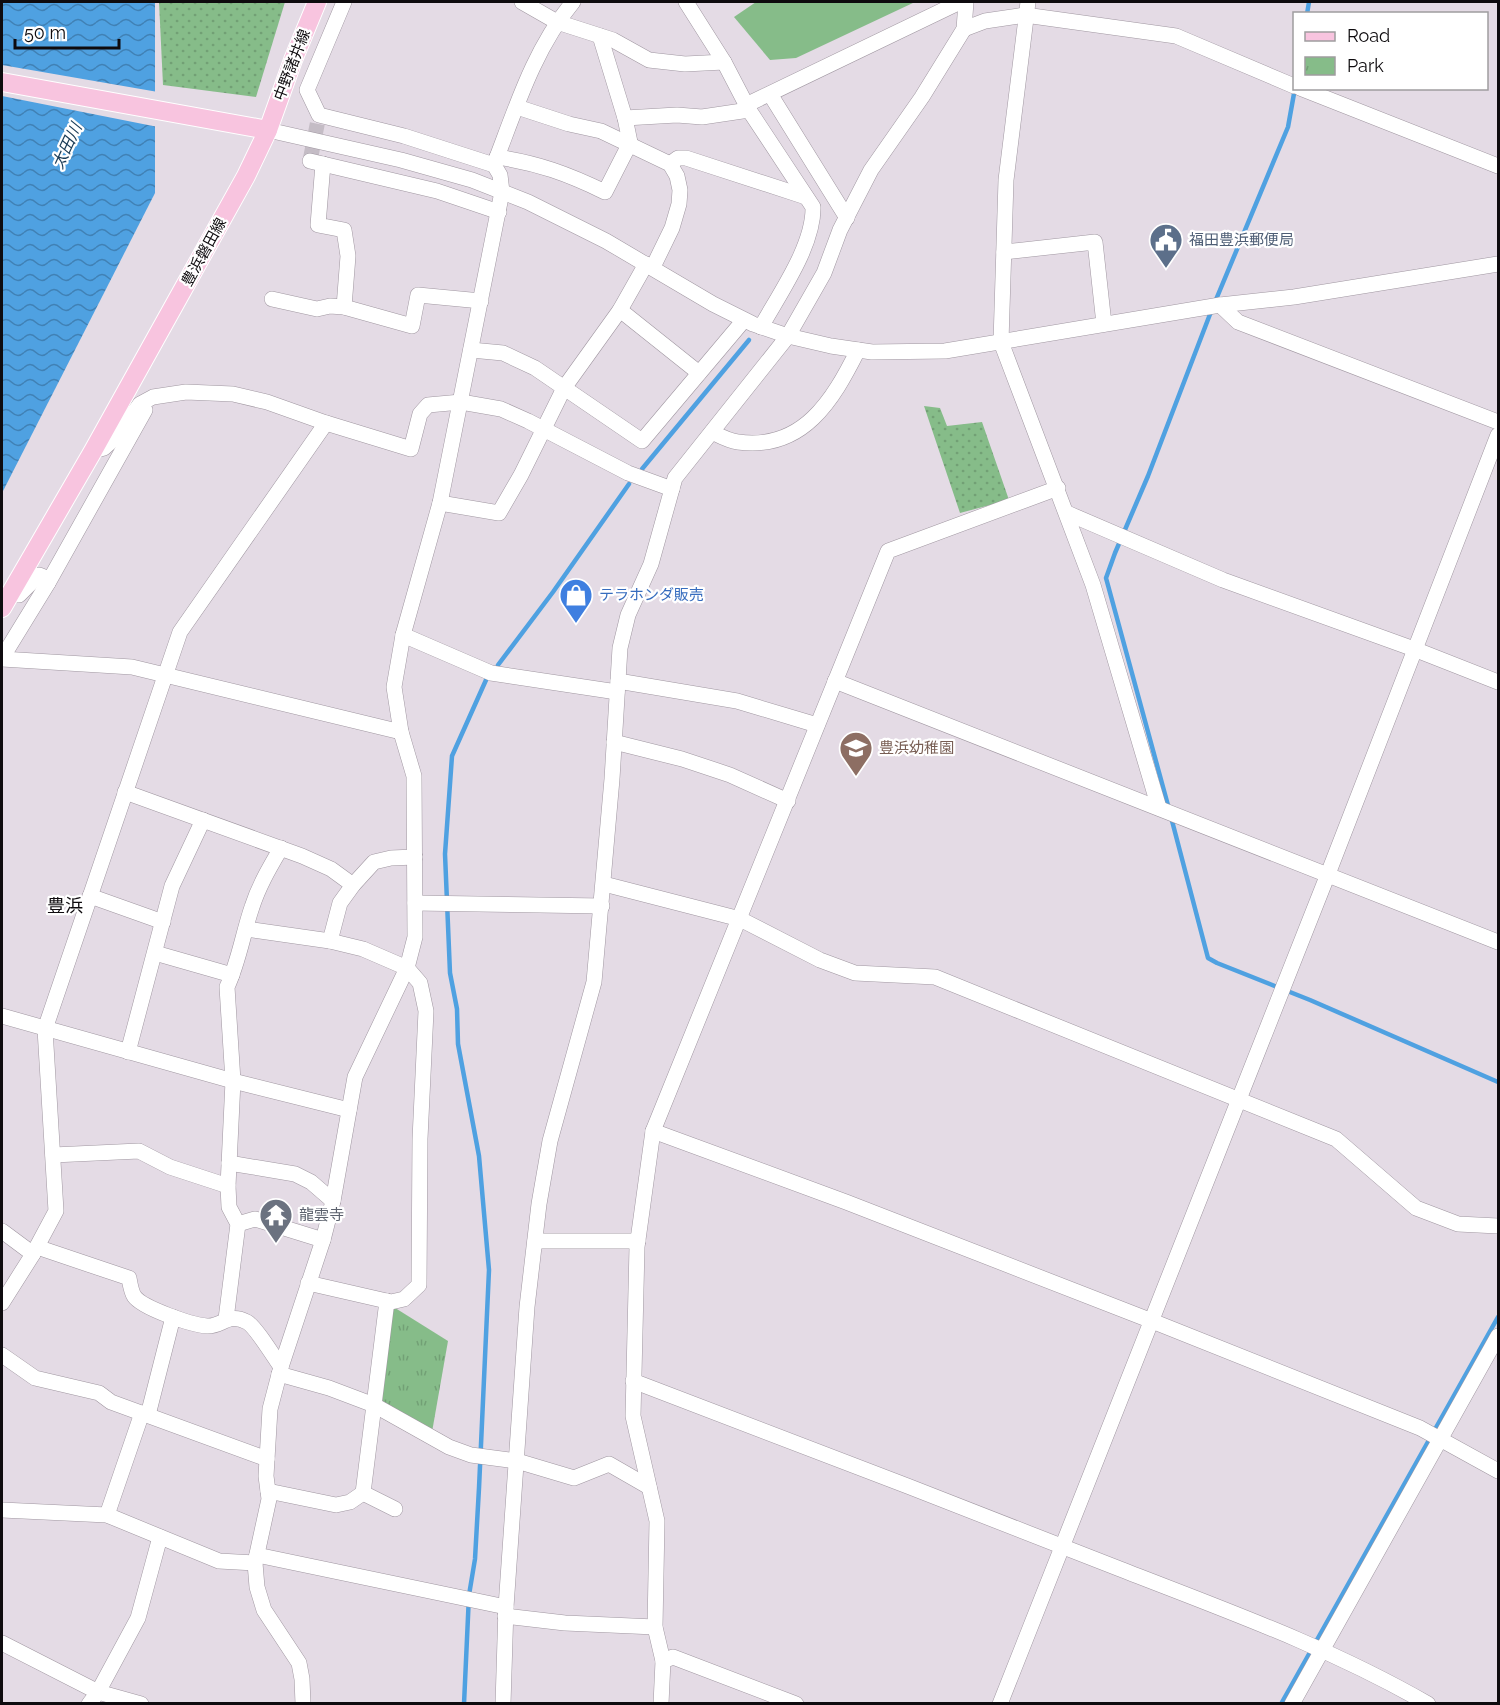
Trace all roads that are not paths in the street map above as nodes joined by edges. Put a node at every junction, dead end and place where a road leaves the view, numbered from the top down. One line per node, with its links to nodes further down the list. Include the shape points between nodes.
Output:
1 (317, 2): 20 (main road, 中野諸井線)
2 (344, 2): 22 (street, via 307,90 319,116)
3 (522, 2): 9 (street)
4 (573, 2): 9 (street)
5 (686, 2): 12 (street)
6 (960, 2): 16 (street)
7 (966, 2): 10 (street)
8 (1026, 8): 10 (street); 14 (street, via 1176,36); 29 (street, via 1006,180)
9 (557, 22): 11 (street); 17 (street, via 537,56)
10 (964, 30): 28 (street, via 871,170)
11 (600, 36): 12 (street, via 650,60 685,64); 19 (street)
12 (724, 62): 18 (street)
13 (2, 82): 20 (main road)
14 (1293, 86)
15 (1305, 90): 24 (street)
16 (770, 94): 18 (street); 28 (street)
17 (517, 107): 21 (street, via 601,131); 22 (street)
18 (747, 107): 19 (street, via 702,117); 26 (street)
19 (625, 118): 21 (street)
20 (268, 130): 25 (street, via 401,160); 53 (main road, 豊浜磐田線)
21 (630, 146): 22 (street, via 605,192 562,172 520,160); 23 (street)
22 (495, 161): 25 (street)
23 (670, 164): 26 (street, via 686,158); 31 (street, via 677,176 679,204 672,228)
24 (1498, 166)
25 (502, 192): 27 (street); 31 (street)
26 (806, 197): 39 (street, via 813,207 806,246)
27 (499, 212): 33 (street); 35 (street, via 437,191 316,163 318,225 344,230 348,256)
28 (847, 218): 40 (street, via 824,273)
29 (1004, 252): 38 (street, via 1095,242); 41 (street)
30 (1498, 264): 34 (street)
31 (649, 266): 36 (street); 37 (street)
32 (272, 299): 35 (street, via 317,309)
33 (481, 302): 35 (street, via 418,296 412,326); 42 (street)
34 (1220, 305): 38 (street); 48 (street, via 1238,322)
35 (344, 307)
36 (620, 310): 44 (street); 45 (street)
37 (744, 320): 39 (street); 44 (street)
38 (1104, 324): 41 (street)
39 (761, 327): 40 (street)
40 (788, 336): 43 (street); 51 (street)
41 (1001, 342): 43 (street, via 945,351); 54 (street)
42 (471, 350): 45 (street, via 503,353); 47 (street)
43 (858, 350): 51 (street, via 824,408 786,437 737,442)
44 (699, 373): 45 (street, via 642,441)
45 (564, 388): 50 (street)
46 (153, 397): 49 (street, via 186,392 233,394); 53 (street, via 140,404 104,448); 58 (street)
47 (460, 402): 49 (street, via 428,405 420,414 411,449); 50 (street, via 501,409); 56 (street)
48 (1498, 422)
49 (326, 423): 63 (street, via 180,632)
50 (543, 429): 55 (street, via 628,473); 56 (street, via 499,513)
51 (712, 432): 55 (street, via 675,478)
52 (1498, 435): 61 (street)
53 (93, 451): 59 (main road, 豊浜磐田線)
54 (1058, 488): 57 (street); 64 (street, via 888,550)
55 (672, 489): 66 (street, via 651,564 628,615)
56 (440, 503): 60 (street)
57 (1067, 513): 61 (street, via 1223,580); 72 (street, via 1093,585)
58 (48, 583): 59 (street, via 39,575 19,595); 62 (street)
59 (5, 602)
60 (403, 635): 66 (street, via 491,674); 68 (street, via 394,687)
61 (1414, 649): 65 (street); 76 (street)
62 (2, 658): 63 (street, via 132,667)
63 (166, 675): 68 (street); 70 (street)
64 (835, 681): 67 (street); 72 (street)
65 (1498, 682)
66 (618, 687): 67 (street, via 737,701); 69 (street)
67 (817, 725): 71 (street)
68 (401, 732): 75 (street, via 414,776)
69 (614, 742): 71 (street, via 730,775); 77 (street)
70 (126, 792): 73 (street); 79 (street)
71 (788, 801): 82 (street)
72 (1159, 808): 76 (street)
73 (202, 820): 74 (street); 83 (street, via 172,886)
74 (281, 848): 78 (street, via 331,869); 84 (street, via 262,880)
75 (415, 857): 78 (street, via 374,862); 80 (street)
76 (1328, 874): 86 (street); 94 (street)
77 (604, 884): 81 (street); 82 (street)
78 (353, 885): 85 (street, via 340,903)
79 (90, 896): 83 (street); 91 (street)
80 (415, 903): 81 (street); 88 (street, via 415,936)
81 (602, 906): 105 (street, via 594,982 550,1141)
82 (740, 919): 94 (street, via 846,970 935,977); 96 (street)
83 (163, 922): 87 (street)
84 (246, 929): 85 (street); 89 (street)
85 (330, 941): 88 (street, via 363,949)
86 (1498, 942)
87 (154, 953): 89 (street); 92 (street)
88 (407, 969): 95 (street, via 355,1077); 109 (street, via 420,983 426,1011 419,1285 404,1299)
89 (232, 975): 93 (street, via 227,987)
90 (2, 1016): 91 (street)
91 (45, 1029): 92 (street); 97 (street)
92 (128, 1052): 93 (street)
93 (233, 1081): 95 (street); 98 (street)
94 (1238, 1098): 102 (street, via 1336,1139 1416,1208 1458,1224); 113 (street)
95 (349, 1110): 100 (street)
96 (653, 1131): 106 (street); 113 (street)
97 (52, 1155): 99 (street, via 139,1151 170,1167); 107 (street, via 56,1211)
98 (229, 1163): 99 (street); 100 (street, via 296,1174)
99 (228, 1186): 101 (street, via 229,1207)
100 (333, 1202): 104 (street)
101 (238, 1224): 104 (street, via 255,1219); 112 (street)
102 (1498, 1226)
103 (2, 1231): 107 (street)
104 (323, 1240): 108 (street)
105 (535, 1241): 106 (street); 122 (street, via 526,1307)
106 (638, 1241): 117 (street)
107 (35, 1250): 110 (street); 111 (street, via 129,1278 133,1295)
108 (308, 1283): 109 (street); 116 (street)
109 (387, 1301): 118 (street)
110 (2, 1303)
111 (173, 1317): 112 (street, via 208,1326); 119 (street)
112 (226, 1319): 116 (street, via 249,1323)
113 (1152, 1321): 120 (street); 131 (street)
114 (1498, 1336): 120 (street)
115 (2, 1355): 119 (street, via 35,1378 99,1393 111,1402)
116 (280, 1370): 118 (street); 121 (street, via 270,1409)
117 (633, 1381): 124 (street, via 633,1416); 131 (street)
118 (374, 1405): 122 (street, via 449,1447 471,1455); 126 (street)
119 (145, 1414): 121 (street); 129 (street)
120 (1442, 1439): 123 (street); 136 (street)
121 (267, 1459): 125 (street)
122 (517, 1461): 124 (street, via 574,1478 609,1464); 133 (street)
123 (1498, 1470)
124 (649, 1487): 134 (street, via 657,1521)
125 (268, 1491): 126 (street, via 336,1505); 132 (street, via 270,1499)
126 (363, 1493): 127 (street)
127 (395, 1509)
128 (2, 1510): 129 (street)
129 (107, 1515): 130 (street)
130 (160, 1537): 132 (street, via 219,1561); 138 (street, via 138,1618)
131 (1062, 1545): 136 (street); 144 (street)
132 (256, 1559): 133 (street); 140 (street, via 257,1587 264,1610 299,1663)
133 (506, 1612): 134 (street, via 565,1623); 141 (street)
134 (655, 1627): 137 (street)
135 (2, 1643): 138 (street)
136 (1322, 1649): 145 (street); 146 (street)
137 (663, 1661): 142 (street); 143 (street, via 673,1657)
138 (94, 1698): 139 (street)
139 (141, 1704)
140 (303, 1704)
141 (503, 1704)
142 (662, 1704)
143 (796, 1704)
144 (1000, 1704)
145 (1292, 1704)
146 (1428, 1704)

